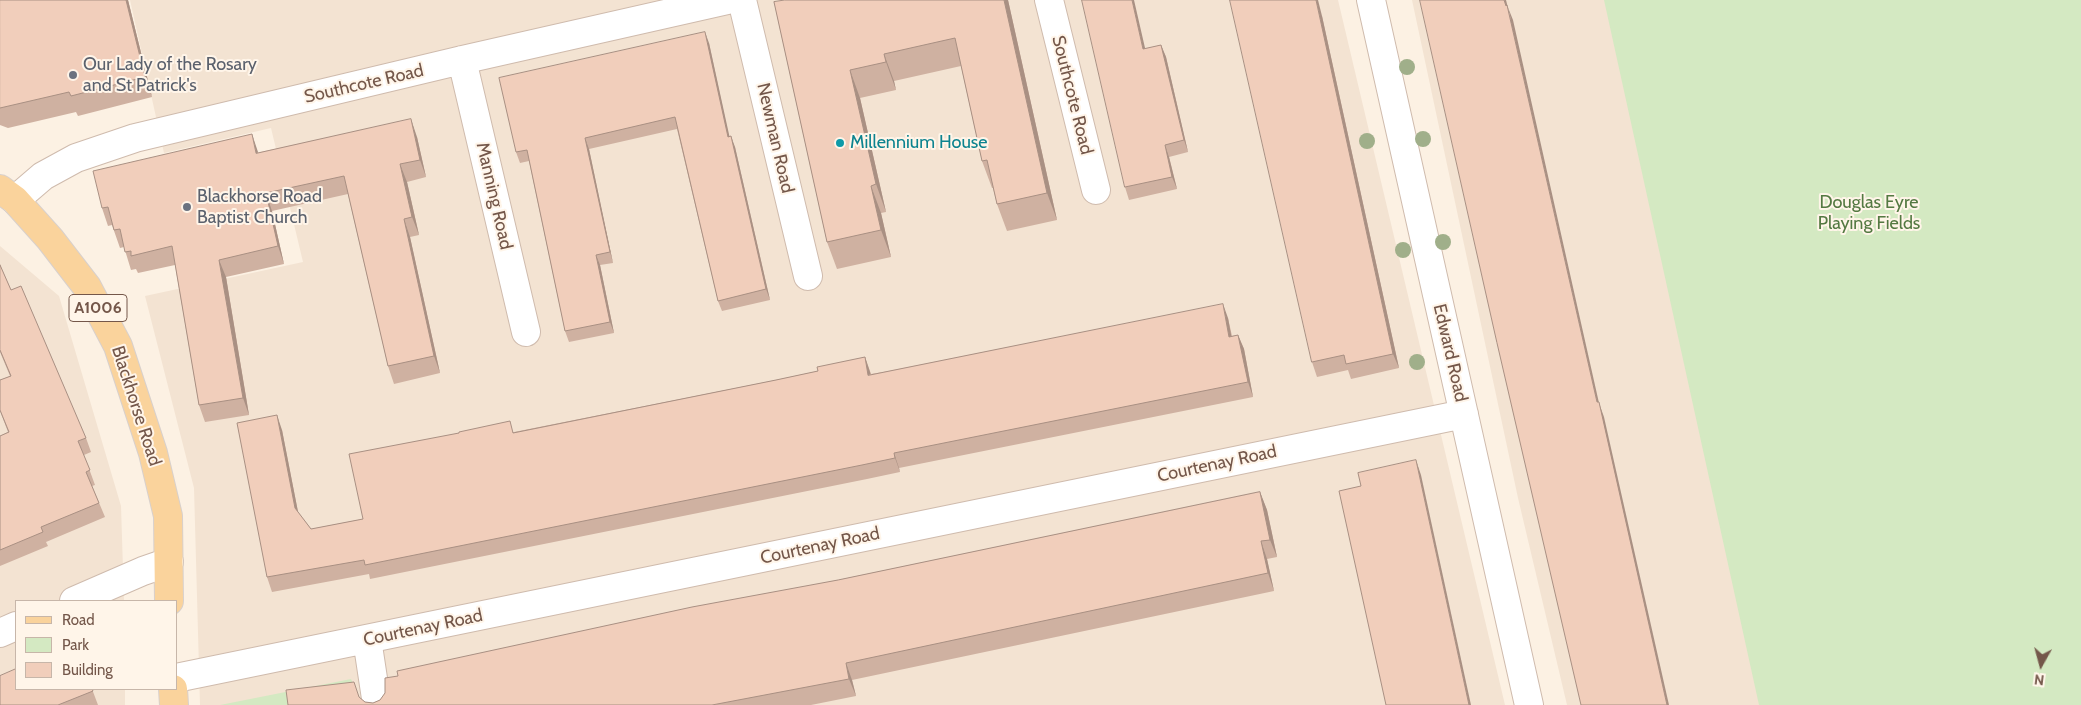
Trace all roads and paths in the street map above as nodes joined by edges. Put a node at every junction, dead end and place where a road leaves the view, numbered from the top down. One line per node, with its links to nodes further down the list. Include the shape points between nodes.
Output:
1 (727, 0): 5 (street, Southcote Road)
2 (742, 0): 8 (street, Newman Road)
3 (1049, 0): 6 (street, Southcote Road)
4 (1371, 0): 10 (street, Edward Road)
5 (462, 60): 7 (street, Southcote Road, via 135,138 76,158); 9 (street, Manning Road)
6 (1096, 190)
7 (7, 195): 11 (main road, Blackhorse Road / A1006, via 50,239 87,286 118,346 143,419 166,507)
8 (808, 276)
9 (526, 332)
10 (1464, 414): 16 (street, Courtenay Road); 21 (street, Edward Road)
11 (169, 562): 12 (street); 13 (main road, Blackhorse Road / A1006)
12 (76, 600)
13 (169, 600)
14 (15, 626): 15 (street)
15 (0, 634)
16 (367, 639): 17 (street, Courtenay Road); 20 (street)
17 (178, 678)
18 (174, 690): 19 (main road)
19 (174, 705)
20 (377, 705)
21 (1529, 705)

